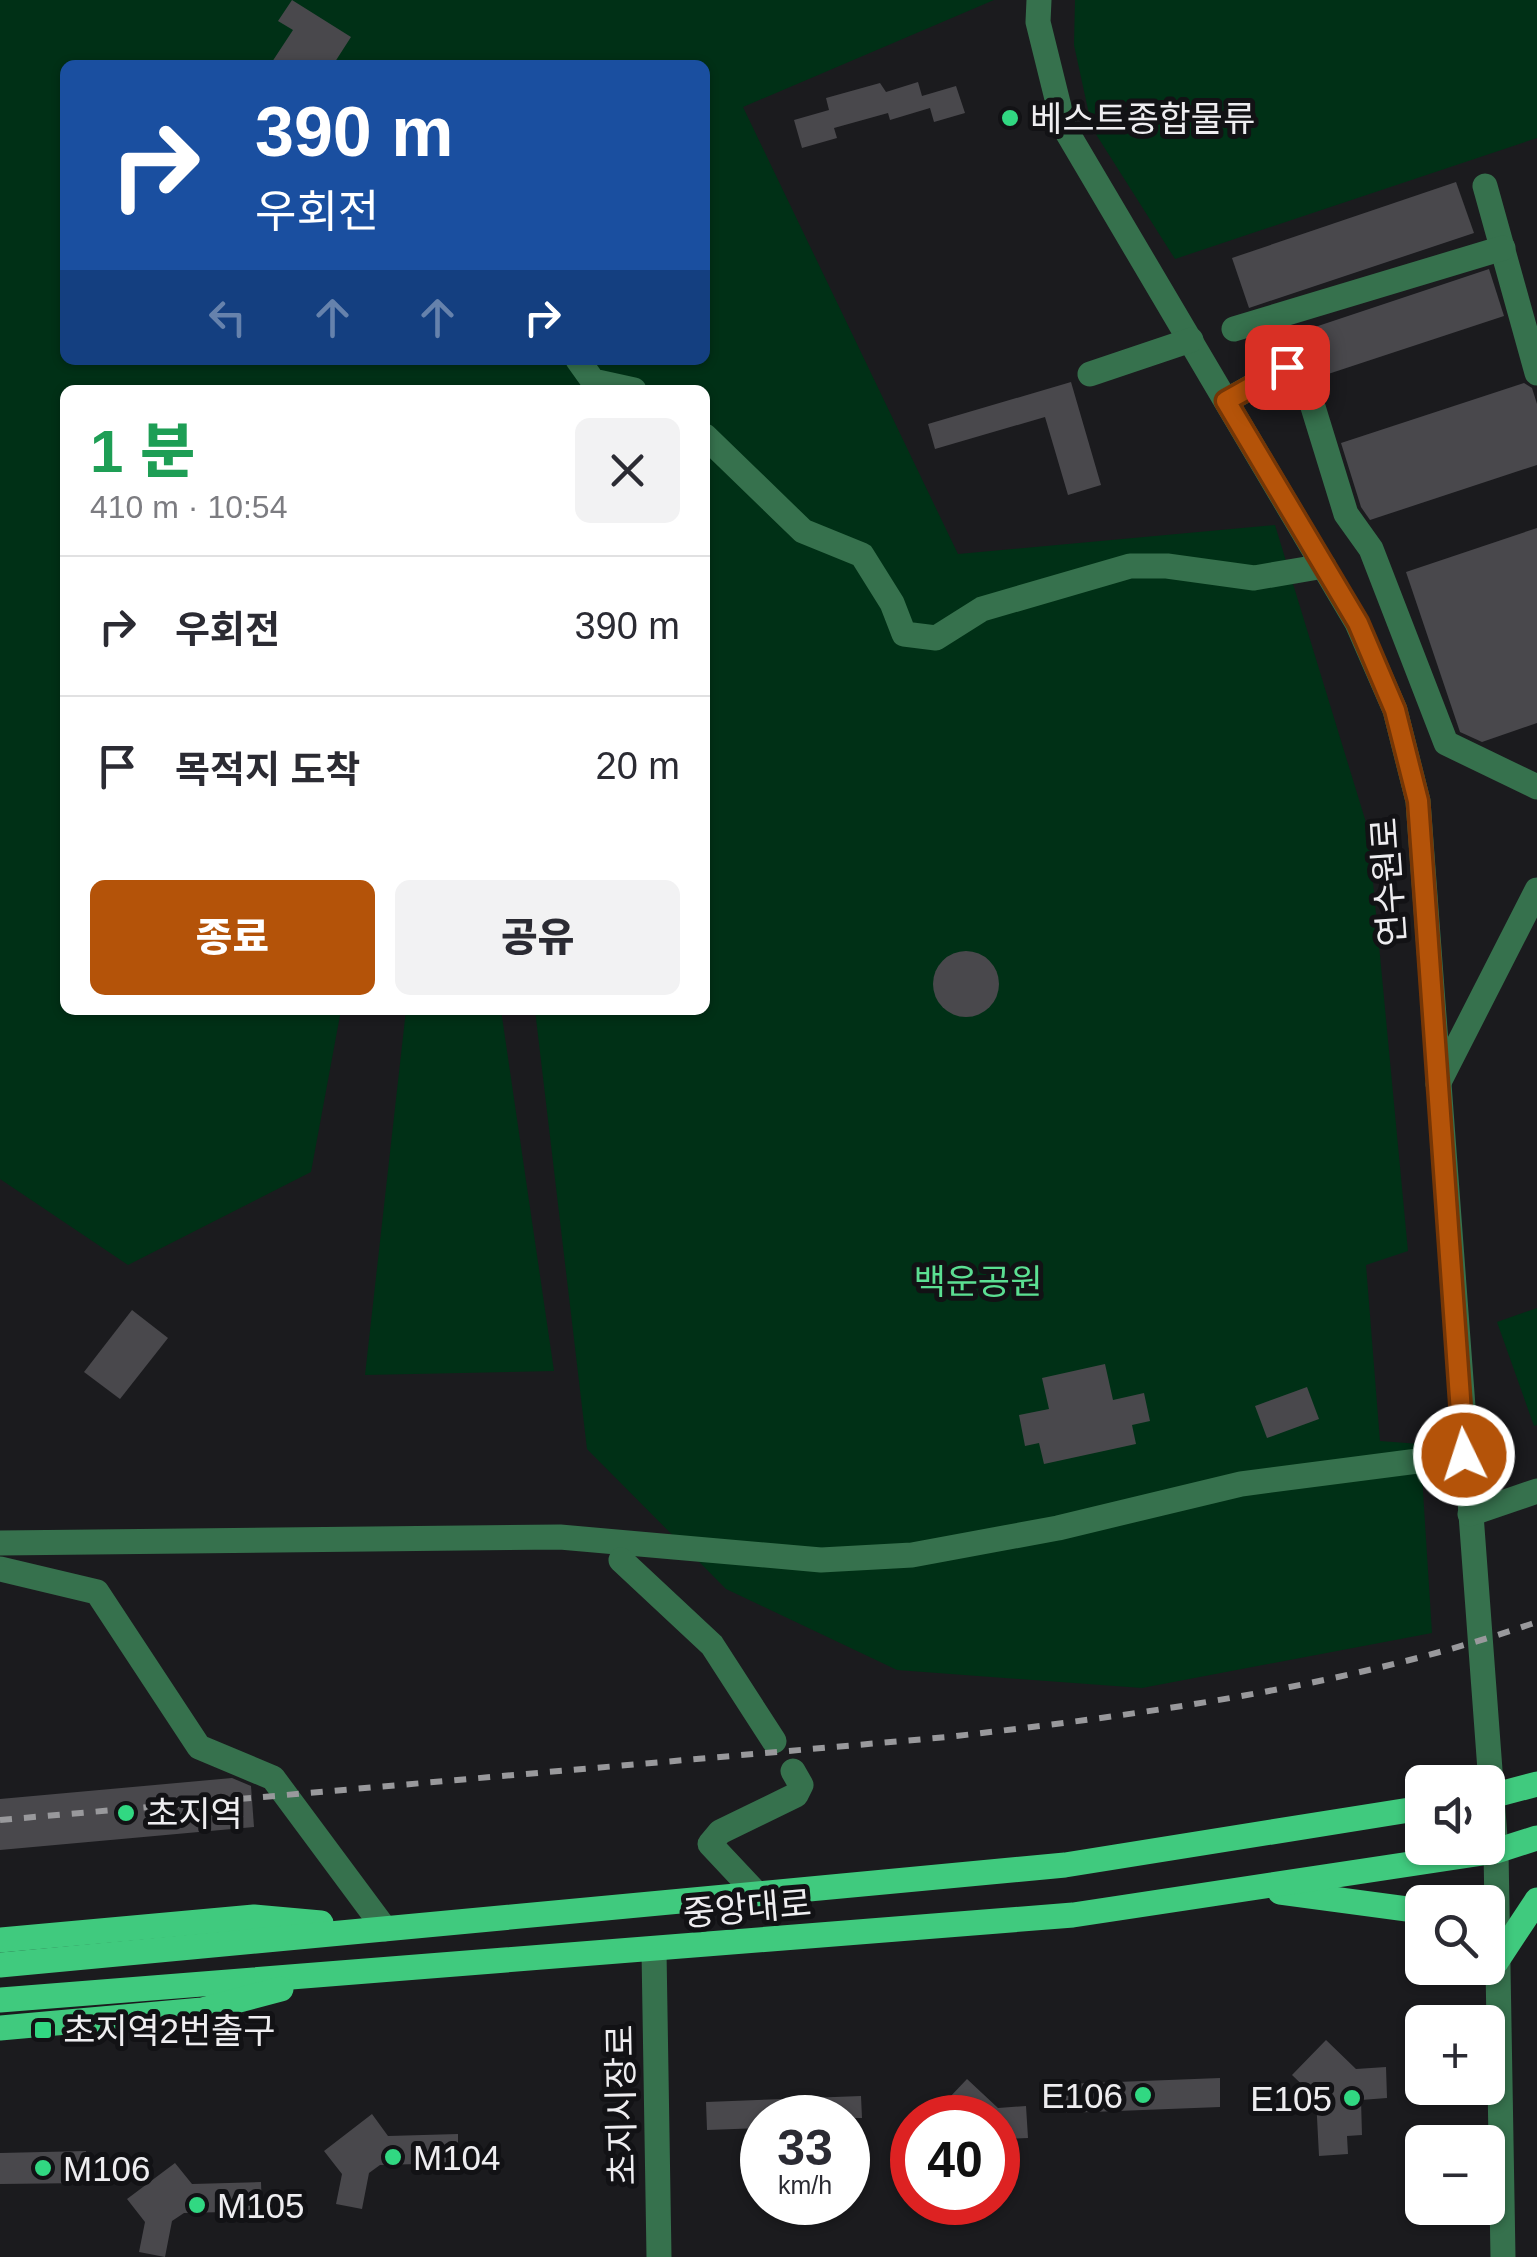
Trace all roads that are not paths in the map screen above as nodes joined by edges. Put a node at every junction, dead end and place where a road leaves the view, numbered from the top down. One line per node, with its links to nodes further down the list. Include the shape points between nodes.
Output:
1 (1039, 0): 6 (street, 연수원로, via 1038,22 1064,126)
2 (1485, 186): 3 (street)
3 (1503, 248): 4 (street); 9 (street)
4 (1274, 318): 5 (street); 8 (street)
5 (1234, 330)
6 (1191, 340): 10 (street); 12 (street, 연수원로)
7 (582, 365): 11 (street, via 593,381)
8 (1287, 367): 12 (street); 15 (street, via 1308,394 1346,514 1371,549 1446,743)
9 (1537, 372)
10 (1090, 374)
11 (611, 385)
12 (1226, 401): 14 (street, 연수원로)
13 (710, 441): 14 (street, via 803,531 862,555 904,634 916,638 936,638 982,608 1130,566 1254,578)
14 (1324, 566): 19 (street, 연수원로, via 1358,623 1395,710 1418,801)
15 (1537, 786)
16 (1537, 796): 17 (street)
17 (1537, 809)
18 (1537, 890): 19 (street)
19 (1438, 1084): 20 (street, 연수원로)
20 (1464, 1455): 22 (street, 연수원로); 23 (street, via 1241,1484 912,1555 821,1560 560,1536)
21 (1537, 1492): 22 (street)
22 (1470, 1514): 27 (street, 연수원로)
23 (0, 1544)
24 (621, 1560): 26 (street, via 712,1644)
25 (0, 1569): 39 (street, via 96,1592 200,1747 274,1778)
26 (774, 1741)
27 (1487, 1765)
28 (793, 1771): 36 (street, via 802,1785 796,1795 720,1832 710,1844)
29 (1537, 1784): 30 (main road)
30 (1505, 1793)
31 (1405, 1811): 36 (main road, 중앙대로, via 1066,1864)
32 (1537, 1838): 33 (main road, 중앙대로)
33 (1505, 1848)
34 (1405, 1865): 35 (main road, 중앙대로)
35 (1246, 1889): 38 (main road); 42 (main road, 중앙대로, via 1072,1915)
36 (756, 1892): 39 (main road, 중앙대로)
37 (1537, 1900): 41 (main road)
38 (1405, 1909)
39 (385, 1929): 40 (main road, via 254,1917); 43 (main road, 중앙대로)
40 (0, 1940)
41 (1505, 1940)
42 (654, 1952): 44 (main road, 중앙대로); 48 (street, 초지시장로)
43 (0, 1964)
44 (337, 1974): 46 (main road, 중앙대로); 47 (main road, via 202,2010)
45 (1493, 1985): 49 (street, 연수원로)
46 (0, 2000)
47 (0, 2028)
48 (658, 2257)
49 (1503, 2257)

